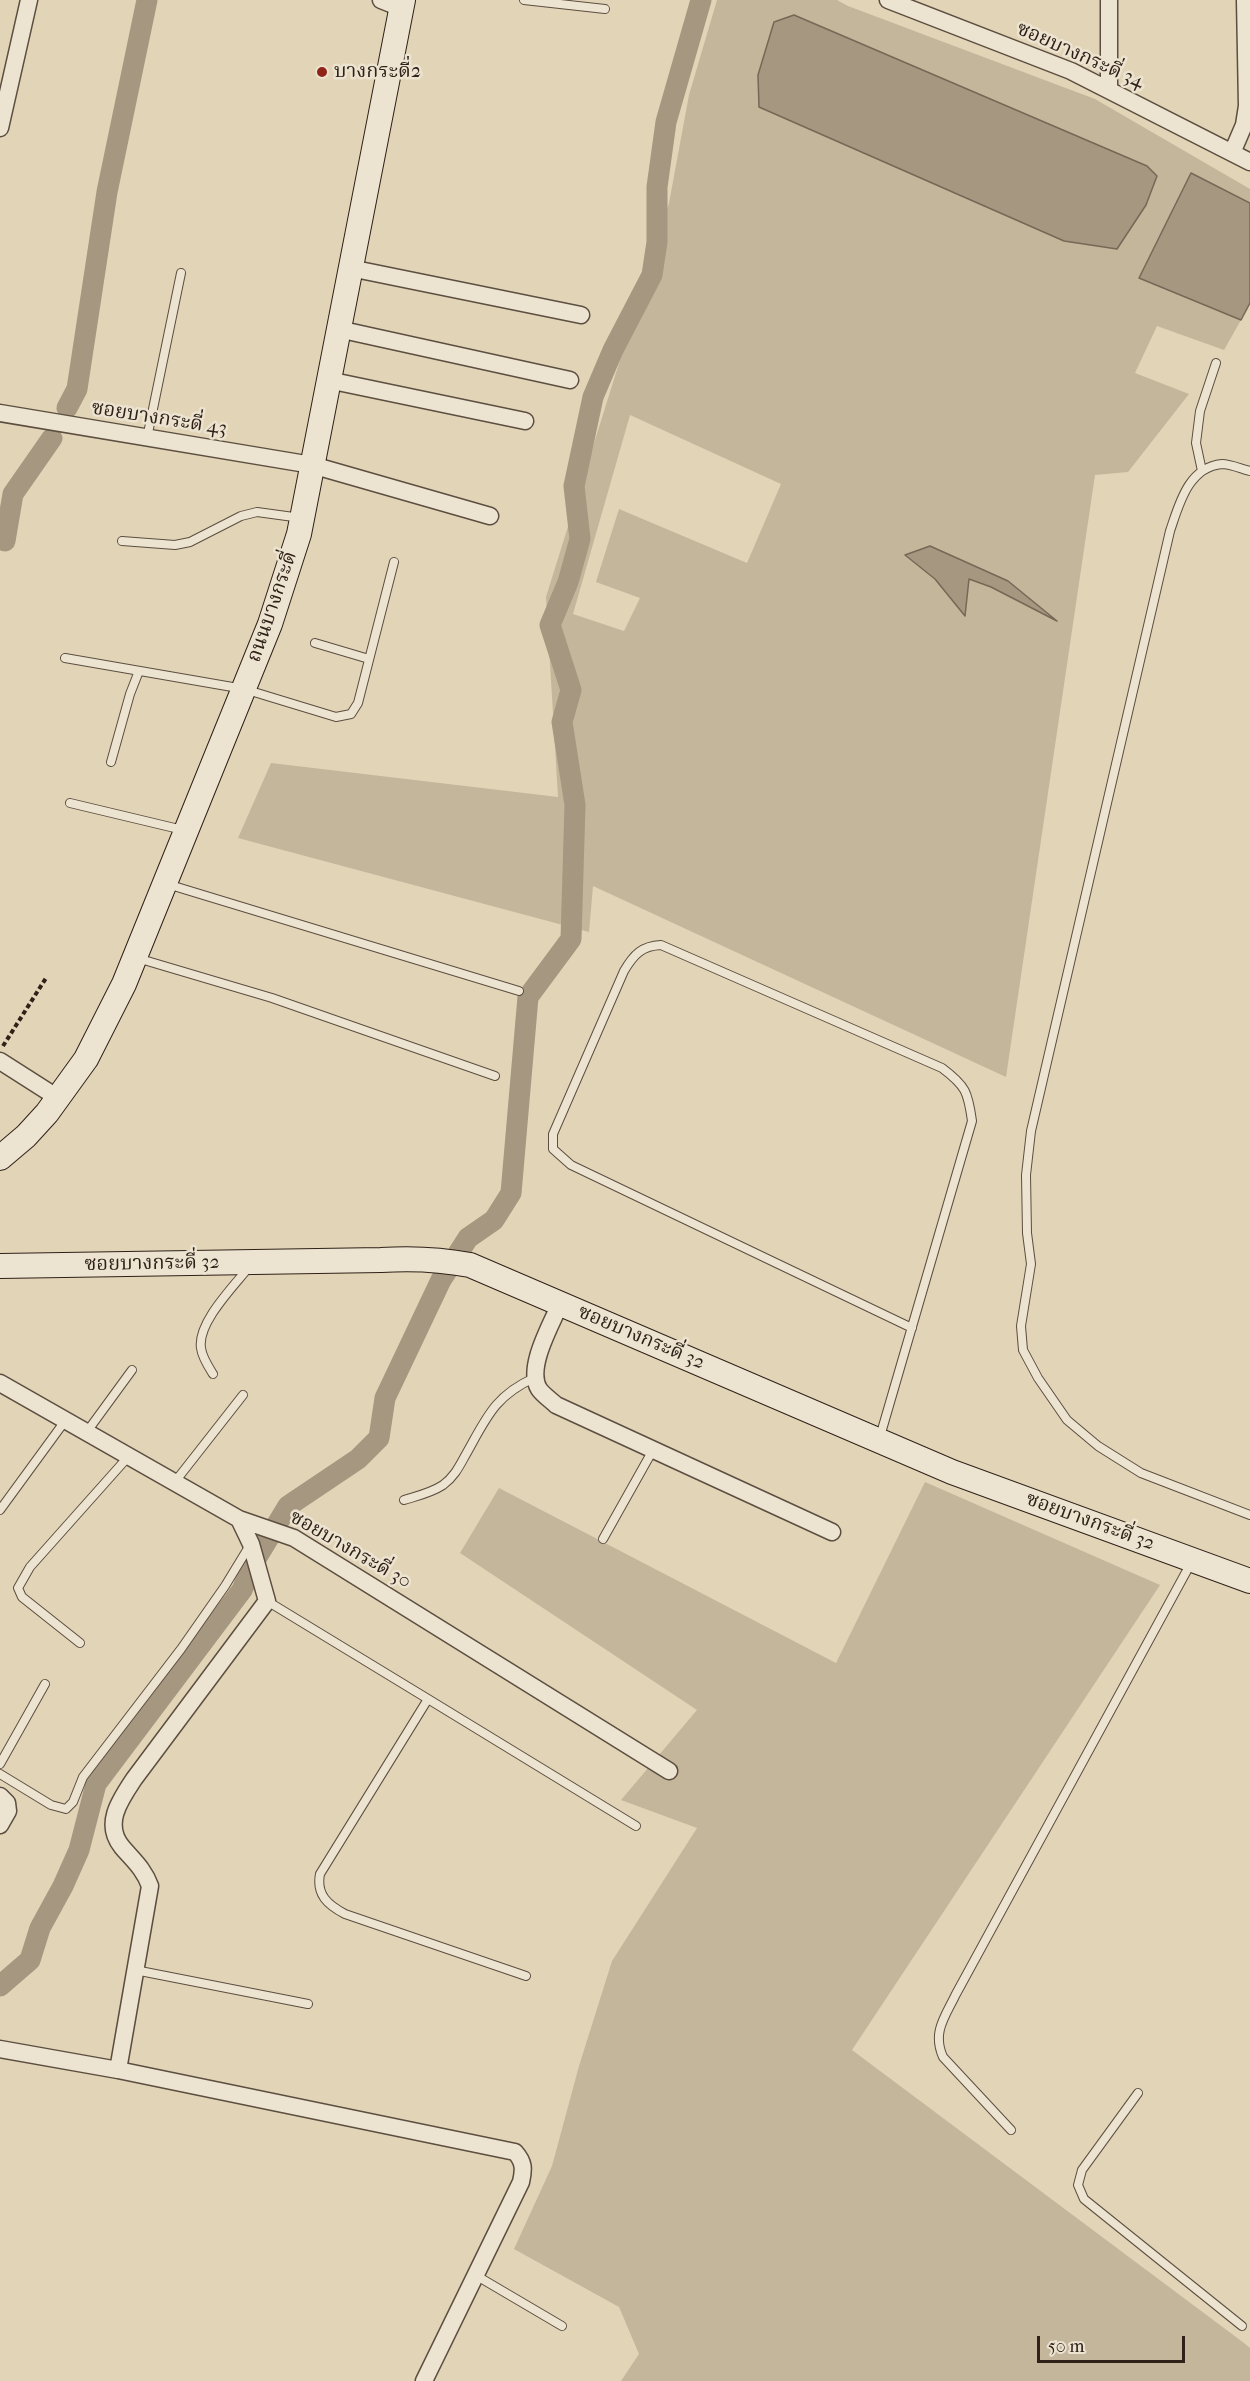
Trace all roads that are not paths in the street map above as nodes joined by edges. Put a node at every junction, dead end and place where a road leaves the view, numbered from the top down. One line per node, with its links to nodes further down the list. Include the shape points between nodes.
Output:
1 (29, 0): 9 (street)
2 (524, 0): 7 (lane)
3 (888, 0): 8 (street, ซอยบางกระดี่ 34)
4 (1109, 0): 8 (street)
5 (1245, 0): 10 (street, via 1247,106)
6 (395, 3): 12 (street, ถนนบางกระดี่)
7 (604, 9)
8 (1109, 89): 10 (street, ซอยบางกระดี่ 34)
9 (0, 128)
10 (1232, 153): 11 (street, ซอยบางกระดี่ 34)
11 (1250, 162)
12 (350, 268): 14 (street); 15 (street, ถนนบางกระดี่)
13 (181, 273): 21 (lane)
14 (581, 315)
15 (338, 329): 17 (street, ถนนบางกระดี่); 18 (street)
16 (1216, 363): 23 (lane, via 1200,411 1196,443)
17 (328, 380): 20 (street); 22 (street, ถนนบางกระดี่)
18 (570, 380)
19 (0, 413): 21 (street, ซอยบางกระดี่ 43)
20 (525, 421)
21 (147, 438): 22 (street, ซอยบางกระดี่ 43)
22 (312, 465): 25 (street, ซอยบางกระดี่ 43); 26 (street, ถนนบางกระดี่)
23 (1202, 471): 24 (lane, via 1223,464); 61 (lane, via 1189,484 1170,531 1031,1131 1026,1175 1031,1264 1021,1326 1023,1350 1049,1395 1067,1420 1098,1446 1141,1473)
24 (1250, 471)
25 (490, 516)
26 (302, 518): 27 (lane, via 257,512 190,542 175,545); 33 (street, ถนนบางกระดี่, via 270,624)
27 (122, 541)
28 (394, 562): 31 (lane)
29 (315, 643): 31 (lane)
30 (65, 658): 32 (lane)
31 (369, 659): 33 (lane, via 358,703 351,714 336,717)
32 (139, 671): 33 (lane); 34 (lane)
33 (244, 689): 36 (street, ถนนบางกระดี่)
34 (111, 762)
35 (70, 803): 36 (lane)
36 (186, 831): 37 (street, ถนนบางกระดี่)
37 (165, 884): 38 (street, ถนนบางกระดี่); 39 (lane)
38 (135, 957): 41 (lane, via 272,998); 42 (street, ถนนบางกระดี่, via 86,1059)
39 (519, 992)
40 (0, 1061): 42 (street)
41 (495, 1076)
42 (58, 1098): 43 (street, ถนนบางกระดี่, via 26,1136)
43 (0, 1158)
44 (252, 1263): 45 (street, ซอยบางกระดี่ 32); 46 (street, ซอยบางกระดี่ 32, via 445,1260 470,1265); 49 (lane, via 202,1332 200,1347)
45 (0, 1266)
46 (560, 1304): 50 (street); 55 (street, ซอยบางกระดี่ 32)
47 (912, 1329): 47 (lane, via 972,1121 969,1096 942,1068 661,945 648,945 633,955 553,1134 553,1149 571,1165); 55 (lane)
48 (132, 1371): 54 (lane)
49 (213, 1374)
50 (534, 1378): 56 (street, via 556,1405); 59 (lane, via 515,1386 496,1404 455,1474 430,1492)
51 (0, 1383): 53 (street, ซอยบางกระดี่ 30)
52 (243, 1395): 58 (lane)
53 (65, 1421): 54 (street, ซอยบางกระดี่ 30); 60 (lane)
54 (86, 1434): 57 (street, ซอยบางกระดี่ 30)
55 (879, 1440): 66 (street, ซอยบางกระดี่ 32, via 952,1472)
56 (653, 1450): 63 (street); 64 (lane)
57 (128, 1457): 58 (street, ซอยบางกระดี่ 30); 69 (lane, via 30,1567 18,1588 22,1597)
58 (174, 1483): 62 (street, ซอยบางกระดี่ 30)
59 (404, 1500)
60 (0, 1510)
61 (1250, 1515)
62 (239, 1519): 65 (street); 73 (street, ซอยบางกระดี่ 30, via 289,1535)
63 (832, 1532)
64 (603, 1539)
65 (251, 1544): 68 (street); 74 (lane, via 181,1649 83,1777 66,1809 51,1805)
66 (1193, 1560): 67 (street, ซอยบางกระดี่ 32); 84 (lane, via 938,2033 943,2057)
67 (1250, 1581)
68 (267, 1601): 71 (lane); 78 (street, via 134,1779 114,1815 113,1830 121,1846 146,1875 150,1886)
69 (80, 1643)
70 (45, 1684): 72 (lane)
71 (428, 1699): 77 (lane); 79 (lane, via 338,1842 320,1874 318,1886 331,1906 345,1914)
72 (0, 1764)
73 (669, 1771)
74 (0, 1774)
75 (0, 1796): 76 (street, via 8,1803 8,1811)
76 (0, 1825)
77 (636, 1826)
78 (134, 1969): 80 (lane); 82 (street)
79 (526, 1976)
80 (308, 2004)
81 (0, 2049): 82 (street)
82 (118, 2070): 85 (street, via 515,2152 524,2168 521,2182)
83 (1138, 2093): 87 (lane, via 1082,2170 1077,2185 1084,2199)
84 (1011, 2130)
85 (477, 2276): 86 (lane); 88 (street)
86 (562, 2326)
87 (1242, 2326)
88 (424, 2381)

